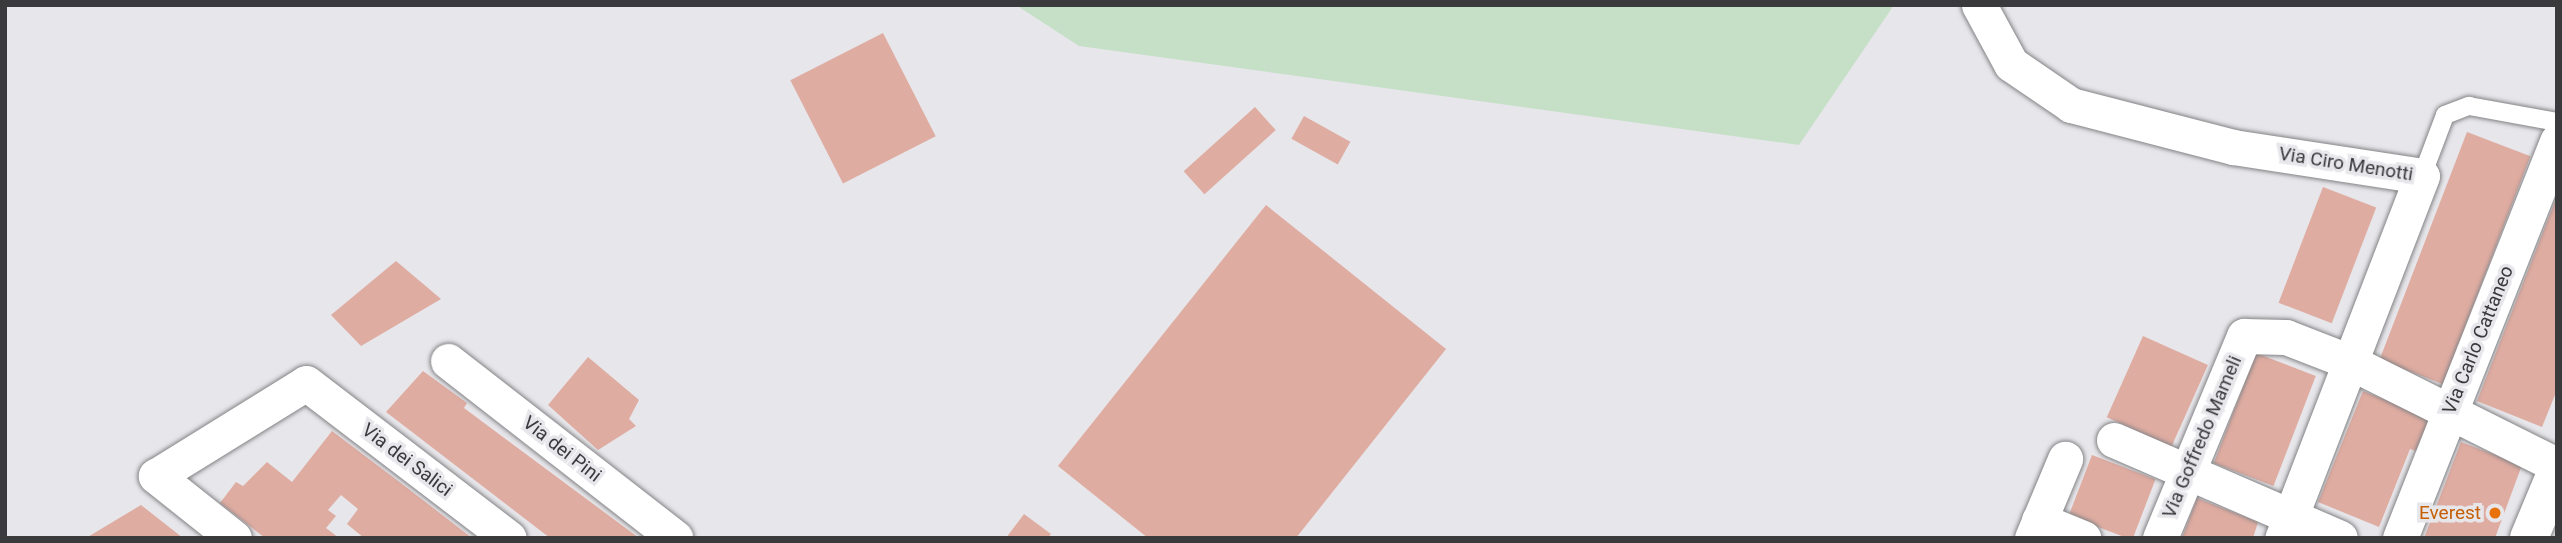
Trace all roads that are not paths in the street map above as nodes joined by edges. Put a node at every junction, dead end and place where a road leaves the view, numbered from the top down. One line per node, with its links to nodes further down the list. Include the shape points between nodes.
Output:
1 (1979, 5): 4 (street, Via Ciro Menotti, via 2011,64 2071,105 2233,147)
2 (2557, 122): 4 (lane, via 2469,106 2445,115)
3 (2557, 141): 7 (street, Via Carlo Cattaneo)
4 (2422, 176): 6 (street, Via Ciro Menotti)
5 (448, 360): 17 (street, Via dei Pini)
6 (2350, 362): 7 (street); 12 (street, Via Goffredo Mameli, via 2286,337 2244,336); 13 (street, Via Ciro Menotti)
7 (2451, 410): 10 (street); 21 (street, Via Carlo Cattaneo)
8 (2114, 440): 12 (street)
9 (2065, 459): 14 (street)
10 (2557, 465)
11 (2557, 471): 22 (street)
12 (2187, 472): 13 (street); 19 (street, Via Goffredo Mameli)
13 (2286, 527): 20 (street)
14 (2036, 529): 18 (street)
15 (234, 538): 16 (street, Via dei Salici, via 156,475 306,383)
16 (509, 538)
17 (675, 538)
18 (2083, 538)
19 (2160, 538)
20 (2340, 538)
21 (2400, 538)
22 (2529, 538)

